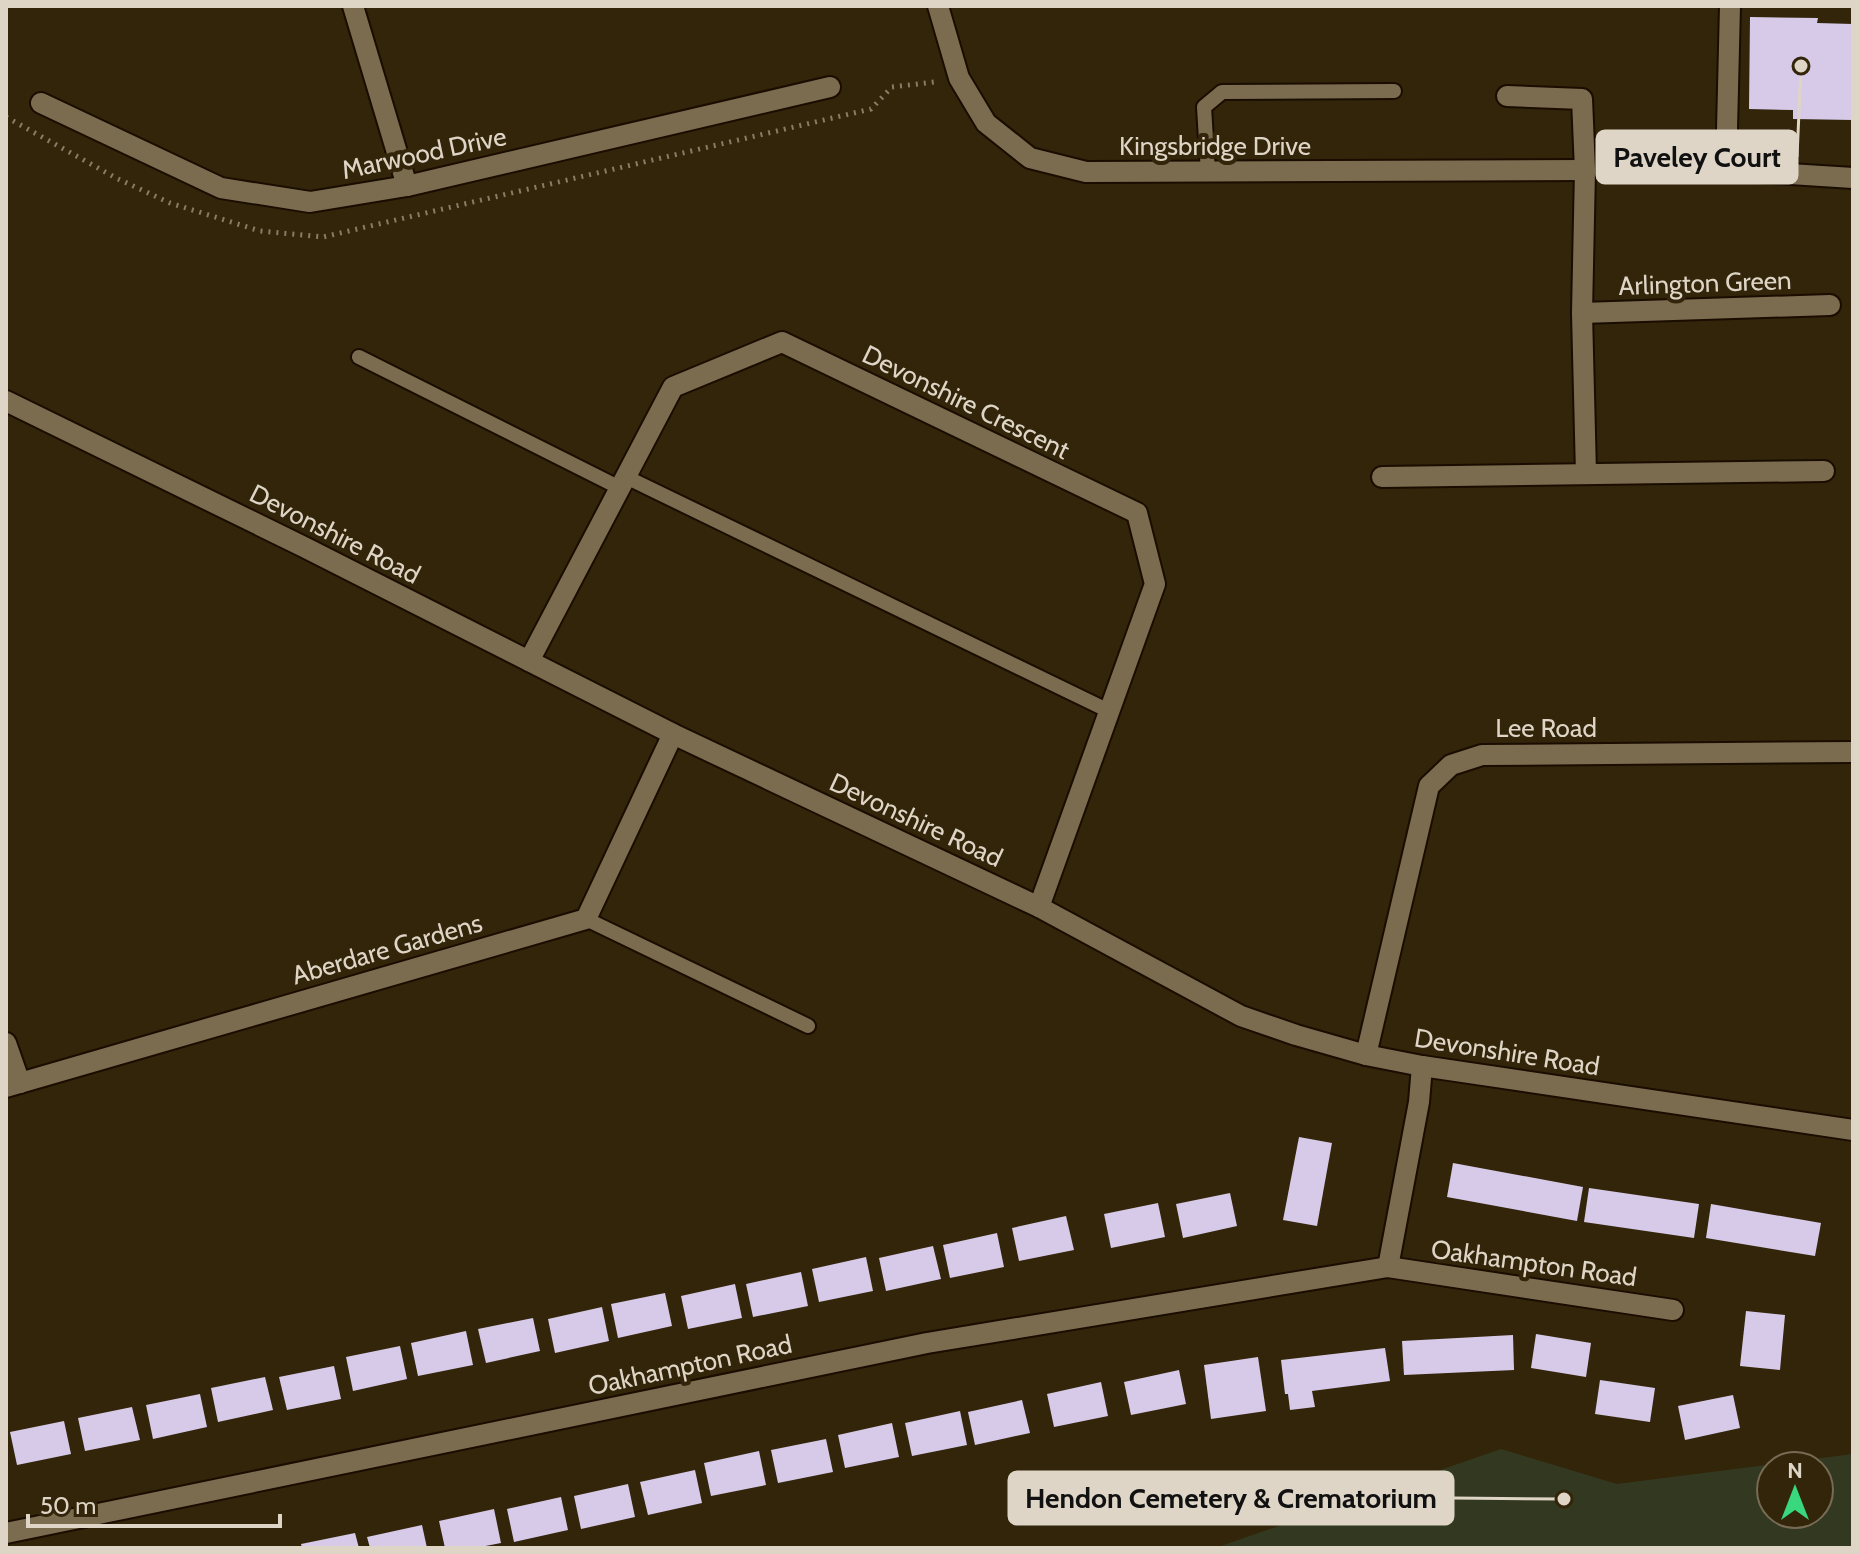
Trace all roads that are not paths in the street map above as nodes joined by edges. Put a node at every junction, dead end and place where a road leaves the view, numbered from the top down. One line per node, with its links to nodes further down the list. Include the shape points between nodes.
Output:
1 (353, 6): 11 (street)
2 (938, 6): 9 (street, Kingsbridge Drive, via 959,78 986,123 1030,158 1086,172)
3 (1730, 6): 10 (street, via 1726,170)
4 (830, 87): 11 (street, Marwood Drive)
5 (1394, 91): 9 (lane, via 1222,92 1204,107)
6 (1507, 96): 8 (street, Arlington Green, via 1582,99)
7 (41, 103): 11 (street, Marwood Drive, via 221,188 310,202)
8 (1585, 170): 9 (street, Kingsbridge Drive); 13 (street, Arlington Green)
9 (1208, 172)
10 (1853, 178)
11 (407, 186)
12 (1830, 305): 13 (street, Arlington Green)
13 (1582, 313): 17 (street, Arlington Green)
14 (359, 357): 19 (lane)
15 (6, 401): 20 (street, Devonshire Road)
16 (1824, 471): 17 (street)
17 (1586, 474): 18 (street)
18 (1382, 477)
19 (623, 482): 20 (street, Devonshire Crescent); 21 (lane); 21 (street, Devonshire Crescent, via 673,387 782,342 1137,513 1155,584)
20 (529, 661): 22 (street, Devonshire Road)
21 (1109, 711): 24 (street, Devonshire Crescent)
22 (673, 734): 24 (street, Devonshire Road); 25 (street)
23 (1853, 752): 28 (street, Lee Road, via 1482,755 1451,765 1429,786)
24 (1039, 907): 28 (street, Devonshire Road, via 1241,1016)
25 (586, 919): 26 (lane); 30 (street, Aberdare Gardens)
26 (808, 1026)
27 (6, 1043): 30 (street)
28 (1366, 1055): 29 (street, Devonshire Road)
29 (1422, 1066): 31 (street, Devonshire Road); 32 (street, Oakhampton Road)
30 (13, 1085)
31 (1853, 1130)
32 (1388, 1267): 33 (street, Oakhampton Road); 34 (street, Oakhampton Road, via 927,1343)
33 (1673, 1310)
34 (6, 1533)

